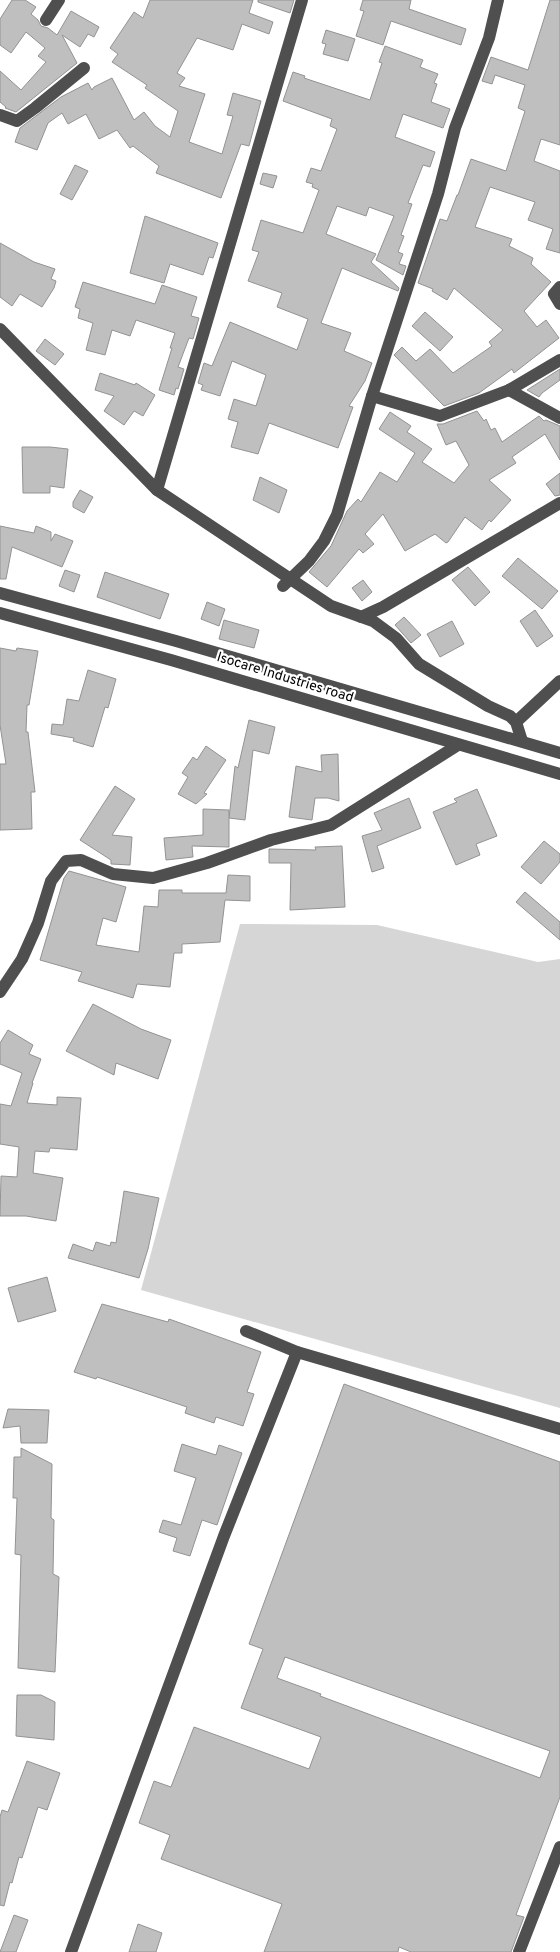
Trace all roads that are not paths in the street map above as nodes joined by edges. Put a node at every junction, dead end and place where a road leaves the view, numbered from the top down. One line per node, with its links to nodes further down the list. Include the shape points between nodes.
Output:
1 (59, 0): 4 (street)
2 (302, 0): 14 (street)
3 (498, 0): 12 (street, via 489,38 454,128 438,194)
4 (46, 20)
5 (84, 68): 6 (street, via 17,121)
6 (0, 115)
7 (560, 287): 8 (street, via 554,294)
8 (560, 304)
9 (0, 329): 14 (street)
10 (560, 360): 11 (street)
11 (509, 390): 12 (street, via 440,416); 13 (street)
12 (372, 396): 16 (street, via 337,515 324,541)
13 (560, 418)
14 (157, 490): 16 (street)
15 (560, 504): 19 (street)
16 (287, 583): 19 (street, via 331,606)
17 (0, 593): 20 (street, Isocare Industries road)
18 (0, 613): 21 (street, Isocare Industries road)
19 (361, 617): 23 (street, via 373,621 396,638 418,664)
20 (176, 641): 21 (street); 24 (street, Isocare Industries road)
21 (171, 660): 25 (street, Isocare Industries road)
22 (560, 681): 23 (street)
23 (516, 722): 24 (street)
24 (522, 741): 26 (street, Isocare Industries road)
25 (458, 745): 27 (street, Isocare Industries road); 28 (street, via 331,825 271,840 207,863 153,878 114,874 80,860 66,861 51,881 22,959)
26 (560, 753)
27 (560, 774)
28 (0, 992)
29 (246, 1331): 30 (street)
30 (297, 1352): 31 (street); 33 (street, via 224,1536)
31 (560, 1429)
32 (560, 1847): 34 (street)
33 (71, 1952)
34 (519, 1952)

